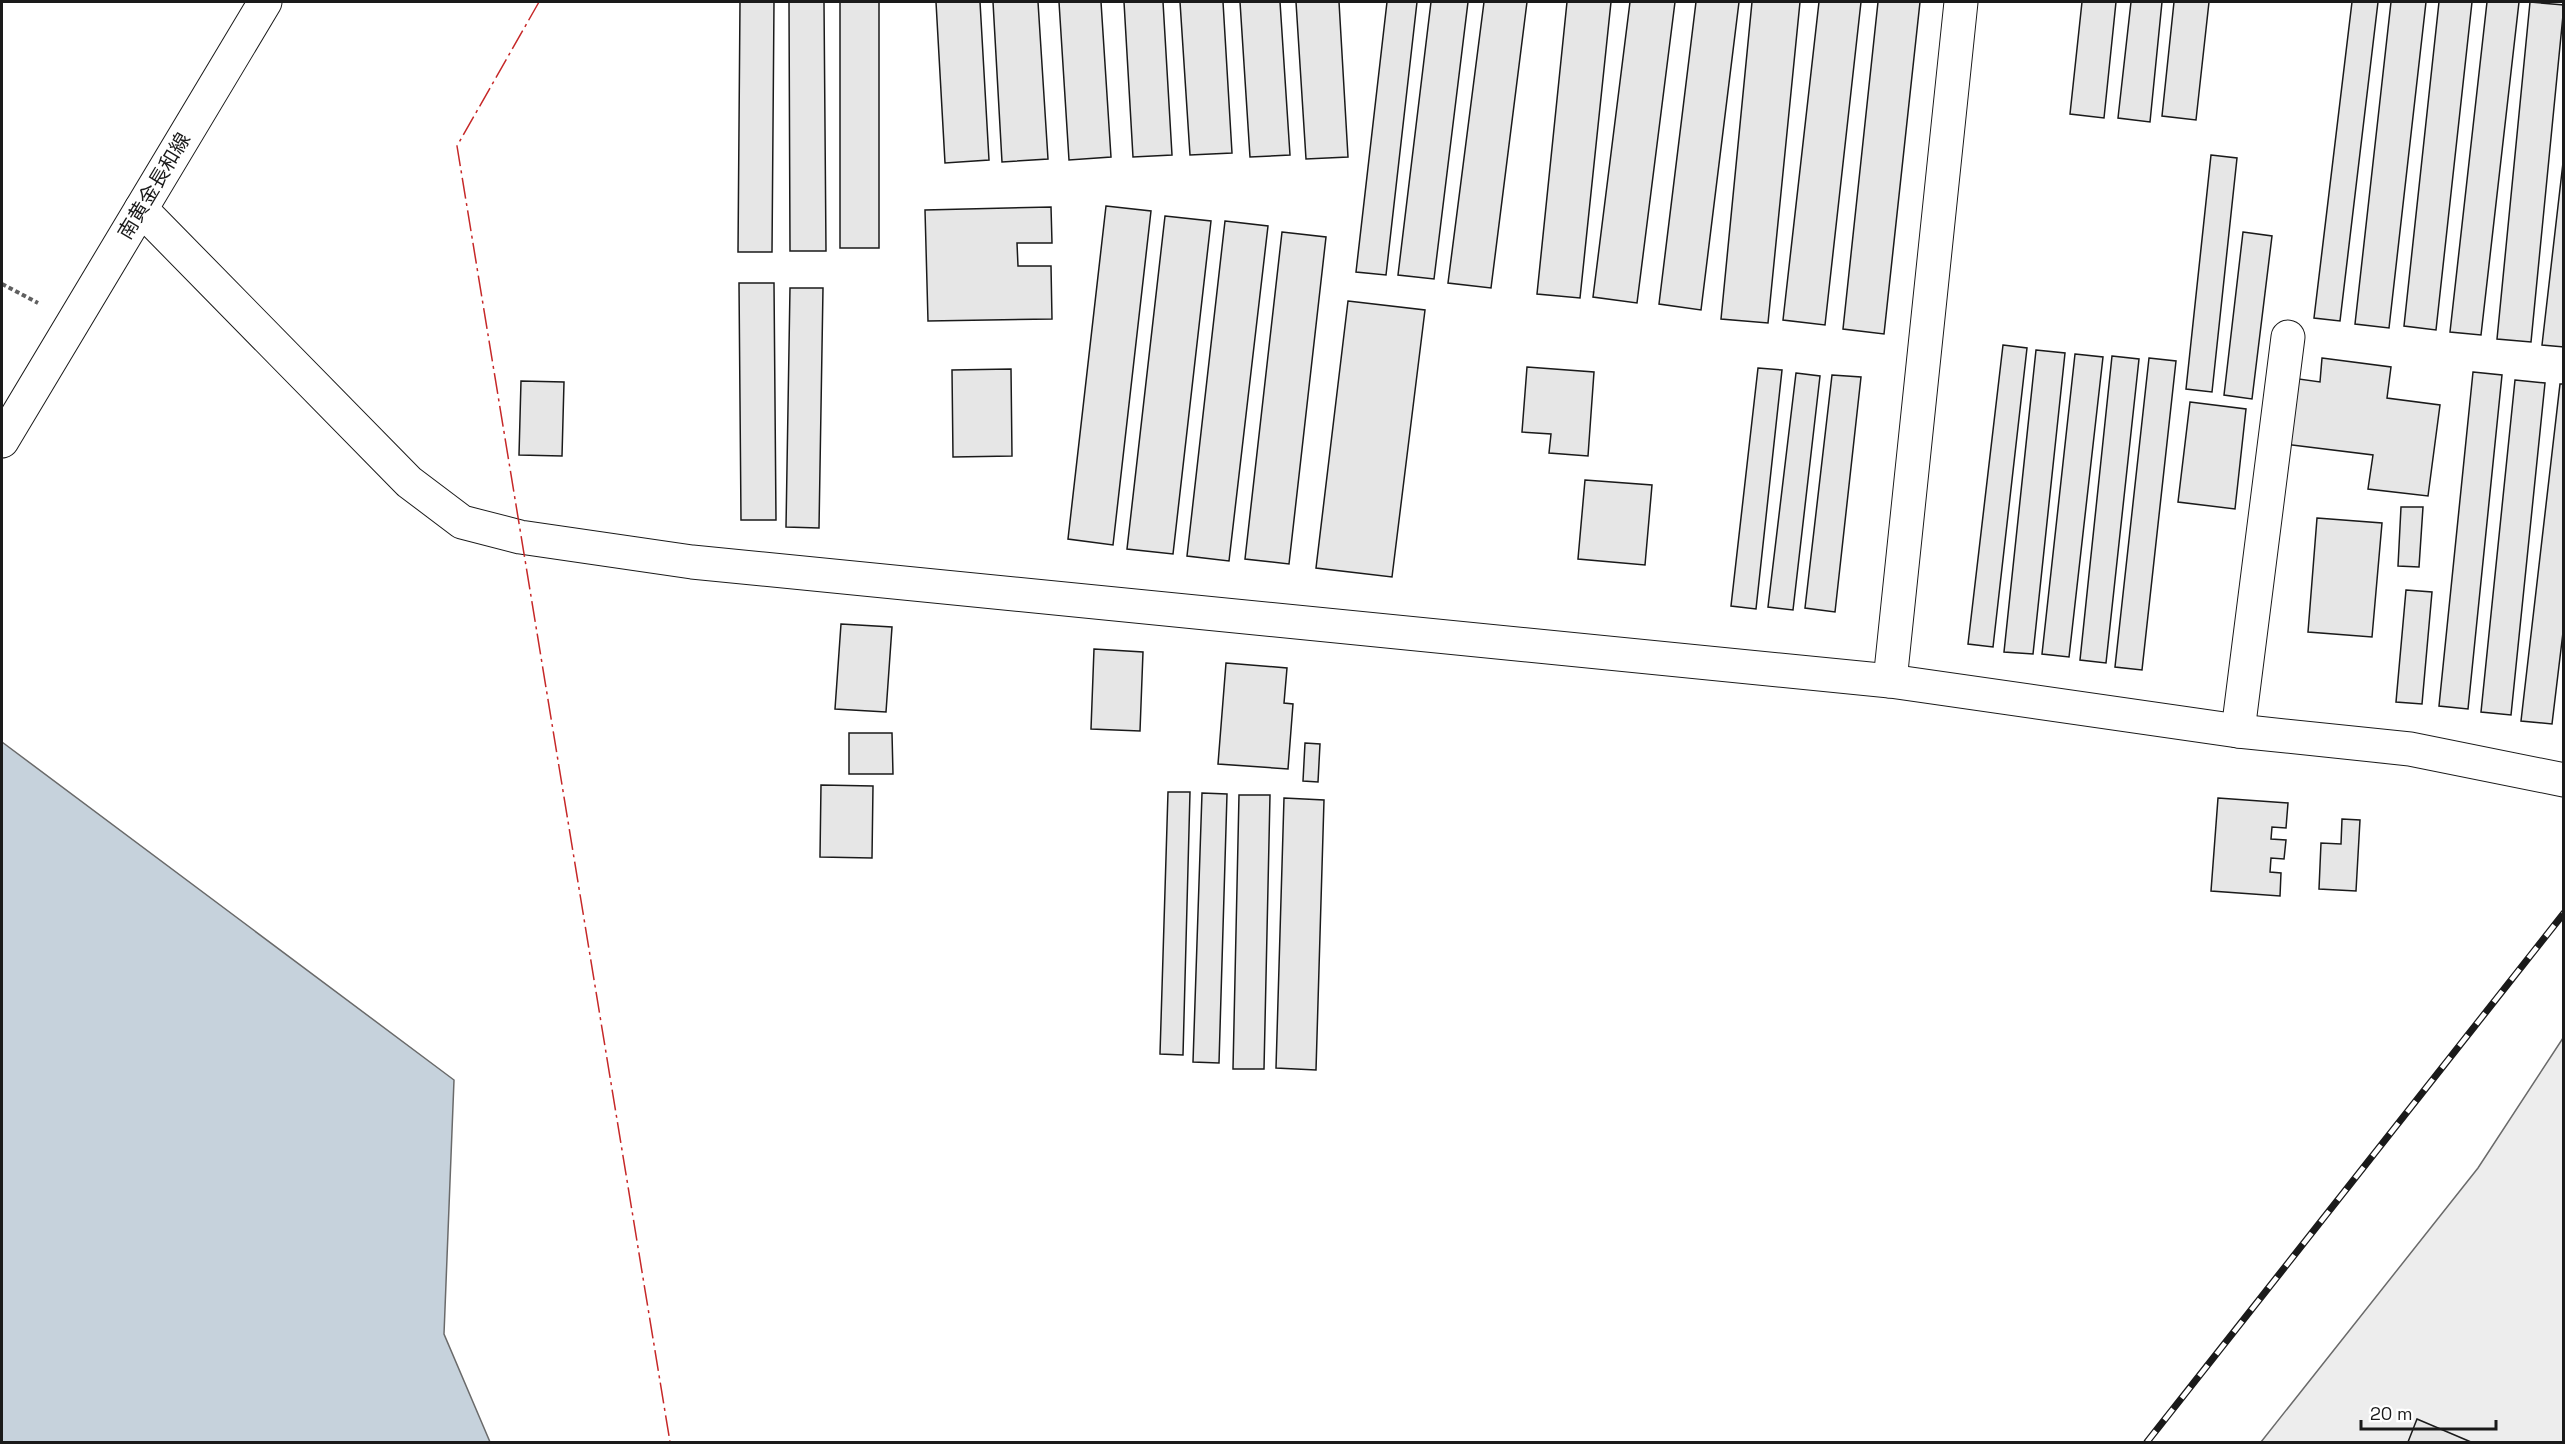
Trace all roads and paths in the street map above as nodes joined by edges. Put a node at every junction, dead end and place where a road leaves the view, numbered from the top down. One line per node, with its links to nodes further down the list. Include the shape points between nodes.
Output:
1 (265, 2): 3 (street, 南黄金長和線)
2 (1961, 2): 6 (street)
3 (141, 209): 5 (street, 南黄金長和線); 6 (street, via 409,482 462,522 520,537 692,561)
4 (2288, 337): 7 (street)
5 (2, 441)
6 (1890, 681): 7 (street)
7 (2238, 730): 8 (street, via 2410,749)
8 (2564, 780)

